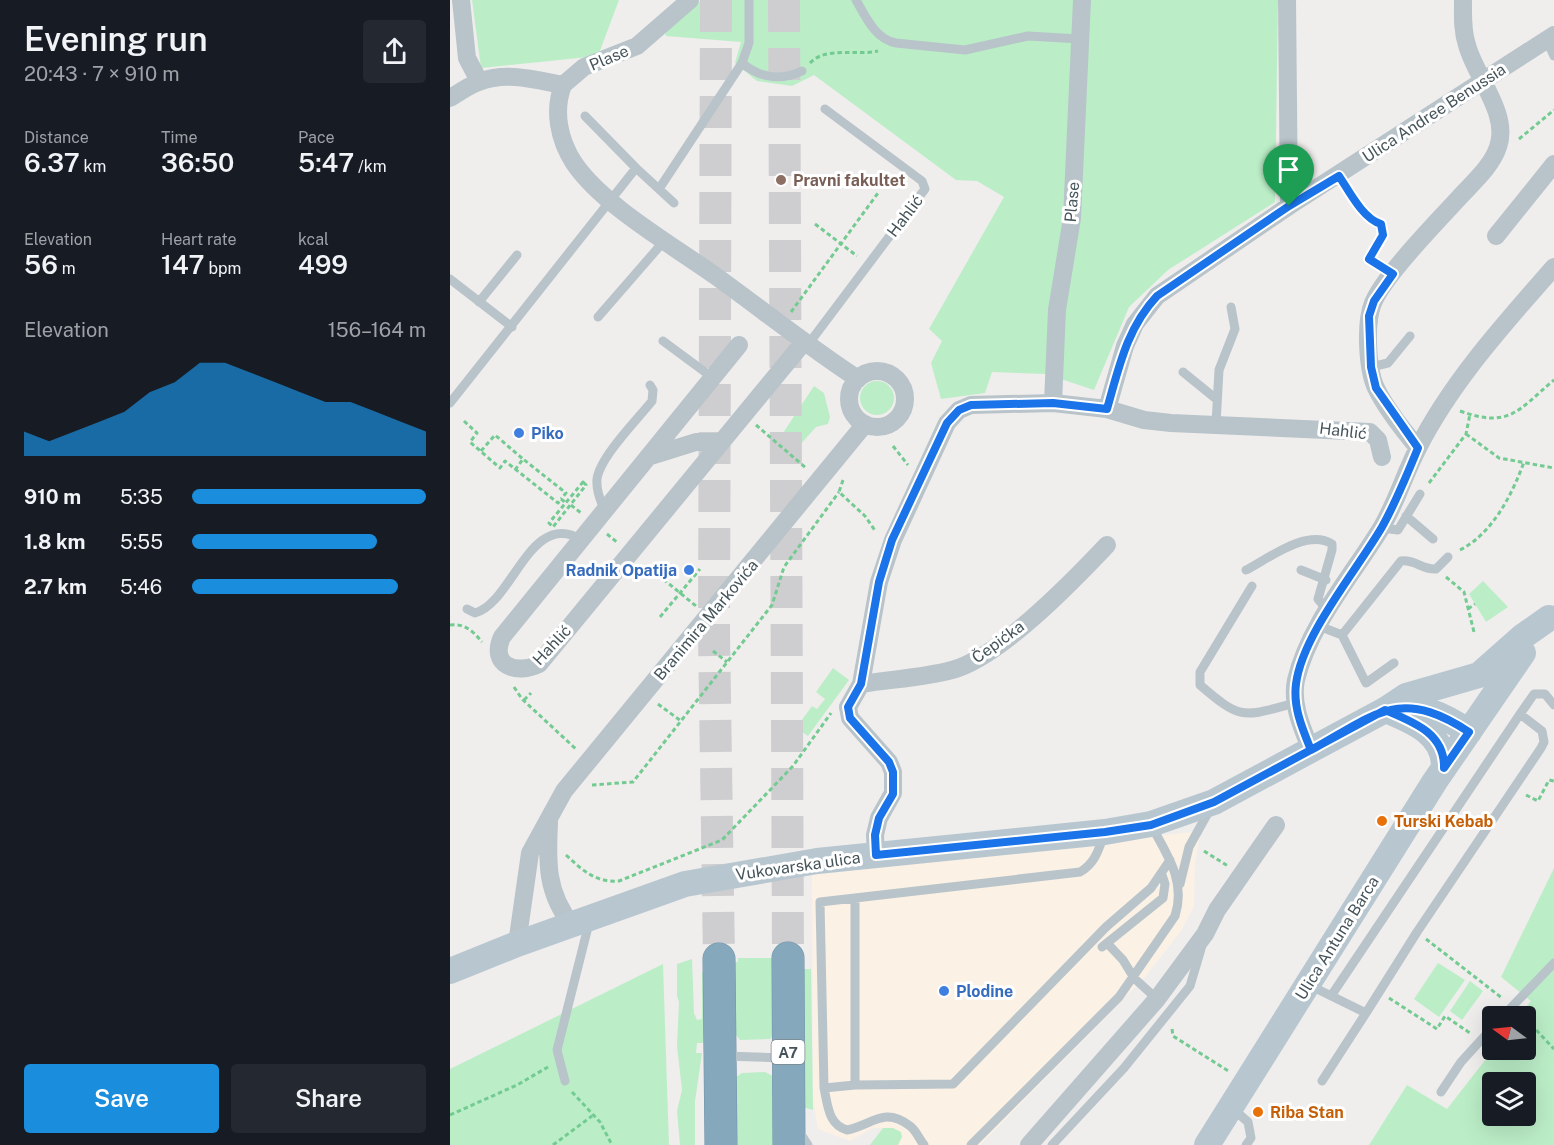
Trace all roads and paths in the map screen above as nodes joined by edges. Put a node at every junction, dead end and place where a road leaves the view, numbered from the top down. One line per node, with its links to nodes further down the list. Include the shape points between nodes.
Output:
1 (461, 0): 14 (street, via 467,58)
2 (690, 0): 15 (street, Plase, via 637,46 584,67)
3 (749, 0): 11 (lane, via 748,44)
4 (856, 0): 9 (lane, via 873,27)
5 (1082, 0): 8 (street, Plase)
6 (1287, 0): 28 (street)
7 (1463, 0): 13 (street, via 1467,46)
8 (1080, 39): 9 (lane, via 1028,36 964,50); 55 (street, Plase, via 1072,218 1057,310)
9 (890, 42): 12 (path, via 876,52 827,54 815,58)
10 (1552, 44): 13 (street, Ulica Andree Benussia)
11 (742, 63): 12 (lane, via 764,77 790,77); 24 (lane)
12 (802, 71)
13 (1482, 80): 23 (street, Ulica Andree Benussia); 36 (street, via 1496,112 1501,134 1498,147 1492,160)
14 (479, 81): 15 (street, via 523,77); 16 (street)
15 (563, 85): 26 (street, via 557,107 563,142 584,176)
16 (450, 98)
17 (825, 109): 46 (lane, Hahlić, via 922,181 925,189)
18 (1554, 110): 20 (path)
19 (585, 116): 22 (lane)
20 (1517, 140)
21 (1554, 164): 30 (street)
22 (636, 168): 24 (lane); 26 (lane)
23 (1339, 176): 28 (street, Ulica Andree Benussia); 36 (path, via 1364,211 1381,224 1383,235 1369,259)
24 (660, 189): 27 (lane)
25 (878, 193): 32 (path)
26 (612, 201): 31 (street); 42 (lane)
27 (674, 203)
28 (1289, 206): 57 (street, Ulica Andree Benussia, via 1157,296 1145,309 1125,346)
29 (815, 224): 32 (path)
30 (1496, 236)
31 (665, 240): 41 (lane); 46 (street)
32 (841, 244): 33 (path); 39 (path)
33 (849, 250)
34 (517, 255): 38 (lane)
35 (1554, 267): 65 (street, via 1450,395)
36 (1393, 274): 47 (street, via 1374,301 1369,316)
37 (450, 279): 38 (lane)
38 (479, 302): 42 (lane)
39 (796, 305)
40 (1231, 307): 53 (lane, via 1235,328 1219,370)
41 (598, 317)
42 (512, 327): 54 (lane)
43 (1410, 336): 47 (lane, via 1388,363)
44 (663, 340): 49 (lane)
45 (740, 345): 49 (street, Hahlić)
46 (805, 345): 50 (street); 64 (street, Hahlić)
47 (1371, 367): 65 (street, via 1376,388)
48 (1183, 372): 53 (lane)
49 (713, 378): 67 (street, Hahlić)
50 (858, 379): 61 (street, via 852,386 849,403); 61 (street, via 874,371 883,372 898,381 904,398 904,407 893,422 876,427)
51 (1554, 380): 58 (path, via 1511,416 1501,419)
52 (650, 385): 80 (lane, via 652,401 601,466 597,480)
53 (1215, 398): 62 (lane)
54 (450, 403)
55 (1053, 403): 57 (street, Hahlić); 113 (street, Hahlić, via 971,405 959,410 947,423 892,540 879,582)
56 (1453, 408): 58 (path)
57 (1107, 409): 62 (street, Hahlić, via 1144,420)
58 (1470, 414): 63 (path)
59 (464, 421): 66 (path, via 477,433 470,442)
60 (753, 423): 73 (path)
61 (865, 424): 132 (street, Branimira Markovića, via 564,791)
62 (1216, 424): 68 (street, Hahlić, via 1370,432 1378,440)
63 (1466, 434): 70 (path, via 1499,458); 76 (path)
64 (721, 442): 67 (street, via 696,442); 84 (street, Hahlić, via 539,664 527,670 509,667 499,653 502,637)
65 (1418, 448): 81 (street)
66 (481, 451): 69 (path, via 495,435); 72 (path, via 500,468 504,461)
67 (651, 456): 80 (street, Hahlić)
68 (1382, 457)
69 (523, 459): 72 (path); 77 (path, via 566,493)
70 (1524, 462): 71 (path); 87 (path, via 1505,502 1481,535)
71 (1554, 468)
72 (515, 470): 77 (path, via 558,503)
73 (812, 473)
74 (844, 483): 75 (path)
75 (839, 492): 82 (path, via 872,525); 89 (path)
76 (1420, 494): 79 (lane)
77 (561, 499): 78 (path)
78 (565, 502): 78 (path, via 549,523 553,526 586,485 583,482)
79 (1406, 516): 81 (lane, via 1398,530); 83 (lane)
80 (603, 520): 84 (street, Hahlić); 86 (path)
81 (1382, 528): 104 (street)
82 (877, 538)
83 (1433, 539)
84 (582, 540): 99 (lane, via 570,534 544,539 490,604 475,613)
85 (1107, 545): 113 (street, Čepićka, via 1016,632 971,663 952,670)
86 (624, 548)
87 (1448, 556): 92 (lane)
88 (780, 559): 89 (path)
89 (786, 564): 110 (path, via 772,606)
90 (646, 565): 97 (path)
91 (700, 569): 97 (path)
92 (1436, 569): 100 (path, via 1464,592); 107 (lane, via 1411,559 1401,561)
93 (1246, 570): 95 (lane, via 1299,542 1325,540 1332,544)
94 (1301, 570): 95 (lane)
95 (1326, 580): 104 (lane, via 1318,599)
96 (1252, 586): 117 (lane, via 1200,672 1200,685 1226,708 1239,713)
97 (680, 593): 101 (path); 103 (path)
98 (1475, 604): 100 (path)
99 (467, 609)
100 (1468, 609): 106 (path)
101 (701, 610)
102 (1552, 616): 114 (main road, Vukovarska ulica, via 1479,675); 124 (main road, Vukovarska ulica)
103 (660, 617)
104 (1324, 618): 107 (lane); 117 (street, via 1300,666)
105 (450, 625): 108 (path, via 459,624)
106 (1474, 632)
107 (1342, 635): 111 (lane, via 1366,683)
108 (483, 643)
109 (712, 651): 110 (path)
110 (727, 662): 123 (path)
111 (1394, 663)
112 (511, 683): 116 (path)
113 (861, 684): 138 (street, via 848,713 889,762 894,782 879,818)
114 (1432, 688): 120 (main road, Vukovarska ulica, via 1406,696); 124 (main road, via 1456,700)
115 (531, 693): 116 (path)
116 (524, 700): 126 (path)
117 (1295, 703): 125 (street)
118 (1554, 705): 122 (lane, via 1545,694 1534,693)
119 (665, 709): 123 (path)
120 (1385, 710): 124 (main road, Vukovarska ulica, via 1426,709); 125 (main road, Vukovarska ulica); 127 (main road, via 1413,723 1438,742 1444,754)
121 (830, 714): 137 (path, via 793,766 722,840 619,881 605,882 590,875)
122 (1520, 714): 145 (lane, via 1542,731 1544,742); 153 (lane)
123 (681, 721): 129 (path, via 633,782)
124 (1469, 732): 127 (main road, Ulica Antuna Barca)
125 (1311, 750): 131 (main road, Vukovarska ulica)
126 (580, 753)
127 (1444, 768): 153 (main road, Ulica Antuna Barca)
128 (1554, 781): 130 (path, via 1549,780 1538,801)
129 (584, 785)
130 (1528, 796)
131 (1214, 802): 133 (main road, Vukovarska ulica); 142 (lane, via 1189,847)
132 (550, 817): 144 (street, Branimira Markovića, via 549,882 561,912); 147 (street, Branimira Markovića, via 530,853)
133 (1151, 825): 135 (main road, Vukovarska ulica); 139 (lane)
134 (1276, 825): 140 (street)
135 (1105, 832): 138 (main road, Vukovarska ulica); 143 (lane, via 1095,859 1080,872)
136 (1204, 851): 140 (path)
137 (563, 852)
138 (876, 855): 144 (main road, Vukovarska ulica, via 685,884)
139 (1170, 860): 141 (lane); 142 (lane)
140 (1242, 874): 146 (street)
141 (1162, 875): 152 (lane, via 1163,898 1105,945 1124,960); 169 (lane, via 953,1084)
142 (1179, 886): 152 (lane, via 1180,902 1175,916)
143 (855, 898): 169 (lane); 170 (lane, via 820,902)
144 (581, 922): 147 (main road, Vukovarska ulica); 165 (lane, via 558,1050)
145 (1417, 932): 154 (lane); 156 (path)
146 (1205, 934): 155 (street); 183 (lane, via 1190,986 1124,1068)
147 (517, 944): 151 (main road, Vukovarska ulica)
148 (788, 958): 164 (highway, A7)
149 (719, 959): 163 (highway)
150 (1554, 963): 157 (lane)
151 (450, 971)
152 (1134, 978): 155 (lane); 181 (lane)
153 (1320, 991): 158 (lane); 172 (main road, Ulica Antuna Barca)
154 (1379, 992): 158 (lane); 160 (path, via 1437,1029 1445,1016)
155 (1157, 999): 182 (street)
156 (1510, 1004)
157 (1513, 1006)
158 (1366, 1013): 168 (lane)
159 (1536, 1029): 162 (path)
160 (1481, 1040): 171 (lane)
161 (1181, 1042): 166 (path)
162 (1554, 1048)
163 (721, 1056): 164 (lane); 178 (highway)
164 (788, 1058): 175 (highway, A7)
165 (560, 1061): 167 (lane); 173 (path)
166 (1234, 1074)
167 (565, 1081): 174 (path)
168 (1322, 1081)
169 (855, 1085): 170 (lane)
170 (824, 1088): 180 (lane, via 831,1118 837,1126 847,1130 874,1118 895,1118 912,1126)
171 (1441, 1092)
172 (1230, 1106): 184 (main road, Ulica Antuna Barca); 185 (lane, via 1248,1122 1251,1138)
173 (450, 1115)
174 (592, 1116): 176 (path); 177 (path)
175 (789, 1133): 179 (lane, via 805,1137)
176 (553, 1145)
177 (612, 1145)
178 (721, 1145)
179 (808, 1145)
180 (924, 1145)
181 (971, 1145)
182 (1029, 1145)
183 (1052, 1145)
184 (1207, 1145)
185 (1246, 1145)

